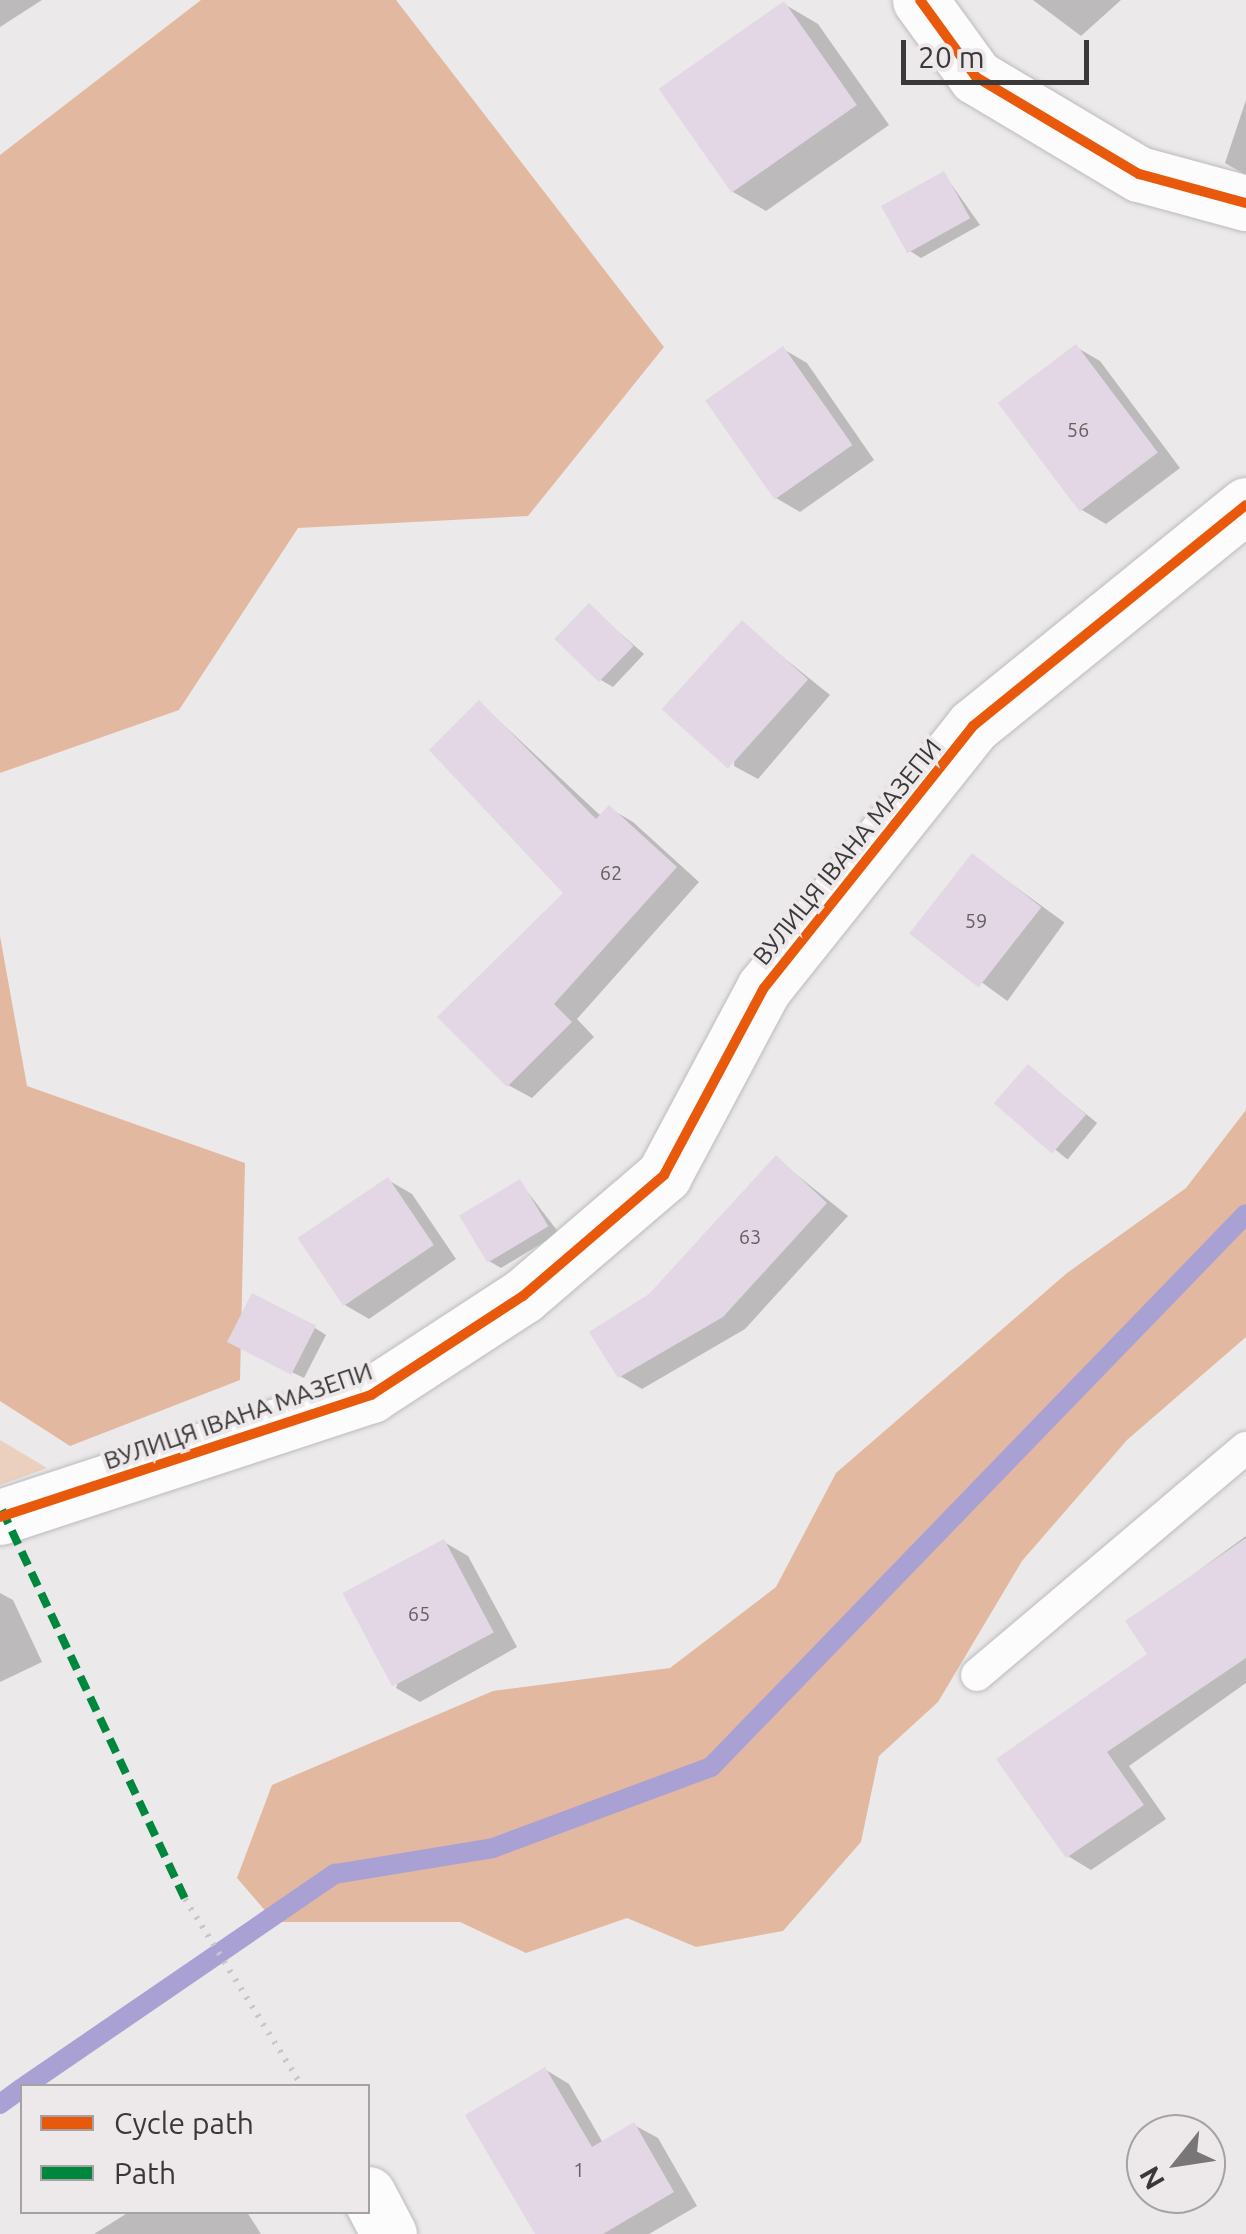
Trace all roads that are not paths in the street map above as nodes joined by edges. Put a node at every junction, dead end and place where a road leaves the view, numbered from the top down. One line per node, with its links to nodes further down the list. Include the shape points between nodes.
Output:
1 (920, 0): 2 (street, via 976,77 1139,174)
2 (1246, 204)
3 (1246, 504): 5 (street, ВУЛИЦЯ ІВАНА МАЗЕПИ, via 973,726 764,988 664,1174 524,1296 371,1394)
4 (1246, 1448): 6 (lane)
5 (0, 1518)
6 (977, 1675)
7 (370, 2198): 8 (street)
8 (389, 2234)

